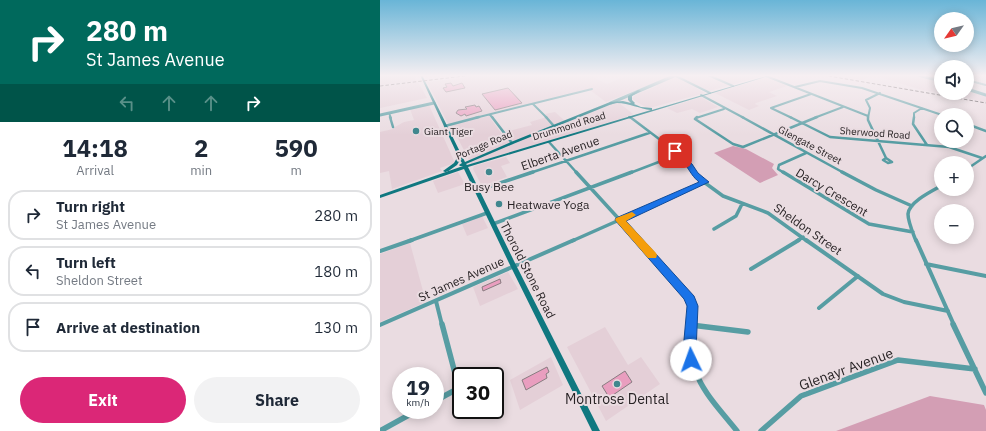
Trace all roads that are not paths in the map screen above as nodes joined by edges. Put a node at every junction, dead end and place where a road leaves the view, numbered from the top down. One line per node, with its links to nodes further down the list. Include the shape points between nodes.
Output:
1 (430, 95): 11 (main road, Thorold Stone Road)
2 (568, 95): 12 (street)
3 (629, 95): 10 (street, Portage Road)
4 (633, 95): 13 (main road, via 629,98)
5 (701, 95): 15 (main road, Drummond Road); 17 (street, Glengate Street)
6 (808, 95): 24 (street, Sherwood Road, via 772,108)
7 (814, 95): 14 (street)
8 (876, 95): 22 (street, via 866,100 870,108)
9 (886, 95): 16 (street)
10 (611, 102): 13 (main road, via 622,101); 25 (main road, Portage Road)
11 (434, 103): 19 (street); 26 (main road, Thorold Stone Road)
12 (533, 104): 21 (street); 25 (street)
13 (635, 105): 15 (main road, via 646,109); 23 (main road, via 638,112)
14 (843, 107): 22 (street); 24 (street)
15 (660, 108): 23 (main road, Drummond Road)
16 (922, 108): 18 (street); 37 (street, via 914,113 913,124)
17 (724, 109): 31 (street, Glengate Street); 31 (street, via 695,119 740,146 747,146)
18 (934, 112)
19 (389, 113): 20 (street); 27 (street)
20 (380, 115)
21 (490, 115): 26 (street); 35 (street)
22 (868, 116): 33 (street)
23 (629, 118): 30 (street, Sheldon Street); 34 (main road, Drummond Road)
24 (801, 124): 31 (street); 33 (street, Sherwood Road, via 830,137)
25 (553, 125): 32 (main road, Portage Road)
26 (445, 126): 43 (main road, Thorold Stone Road)
27 (393, 127)
28 (974, 127): 29 (street)
29 (986, 131)
30 (650, 133): 41 (street, Sheldon Street); 46 (street, Elberta Avenue)
31 (773, 135): 39 (street, Glengate Street)
32 (521, 139): 35 (main road, Portage Road); 38 (main road, via 520,144)
33 (878, 141): 37 (street, Sherwood Road); 44 (street)
34 (548, 142): 38 (main road, Drummond Road); 46 (street)
35 (512, 143): 36 (main road, Portage Road)
36 (506, 145): 40 (main road, via 511,149); 48 (main road, Portage Road)
37 (927, 145): 45 (street, Sherwood Road, via 953,148)
38 (528, 148): 40 (main road, Drummond Road)
39 (806, 153): 57 (street, Glengate Street); 62 (street, Darcy Crescent, via 779,165 778,169 870,224)
40 (509, 154): 48 (main road, Drummond Road)
41 (677, 155): 51 (street, Sheldon Street, via 690,165 694,174); 52 (street)
42 (986, 156): 45 (street)
43 (460, 157): 48 (main road, Thorold Stone Road); 49 (main road, via 456,164)
44 (886, 158)
45 (982, 158): 47 (street)
46 (566, 161): 52 (street); 53 (street, Elberta Avenue)
47 (974, 164)
48 (464, 166): 49 (main road, Portage Road); 50 (main road, Portage Road); 53 (main road, Thorold Stone Road)
49 (445, 171): 50 (main road, Portage Road)
50 (433, 177): 55 (main road, Portage Road)
51 (704, 182): 56 (street, Sheldon Street, via 728,199); 59 (street, St James Avenue)
52 (590, 187): 59 (street); 60 (street)
53 (476, 191): 58 (main road, Thorold Stone Road)
54 (934, 191): 57 (street)
55 (380, 198)
56 (742, 204): 61 (street, via 736,216); 63 (street, Sheldon Street, via 768,213)
57 (912, 206): 62 (street, via 908,215)
58 (487, 213): 60 (main road, Thorold Stone Road); 64 (street)
59 (620, 220): 66 (street, St James Avenue); 74 (street, via 689,296 692,306)
60 (493, 224): 66 (main road, Thorold Stone Road)
61 (714, 229)
62 (913, 232): 65 (street)
63 (803, 237): 67 (street); 68 (street, Sheldon Street)
64 (380, 251)
65 (926, 264): 69 (street); 72 (street)
66 (513, 267): 70 (street, St James Avenue); 81 (main road, Thorold Stone Road)
67 (751, 269)
68 (858, 276): 71 (street); 72 (street, Sheldon Street, via 893,299)
69 (986, 276)
70 (436, 301): 73 (street, St James Avenue); 76 (street)
71 (818, 308)
72 (948, 310): 77 (street)
73 (380, 325)
74 (691, 325): 75 (street); 82 (street, via 690,351 694,370 702,385)
75 (748, 332)
76 (453, 367)
77 (975, 369): 78 (street); 83 (street, Glenayr Avenue, via 898,360 801,396)
78 (986, 393)
79 (402, 419): 80 (street)
80 (380, 431)
81 (596, 431)
82 (737, 431)
83 (761, 431)

